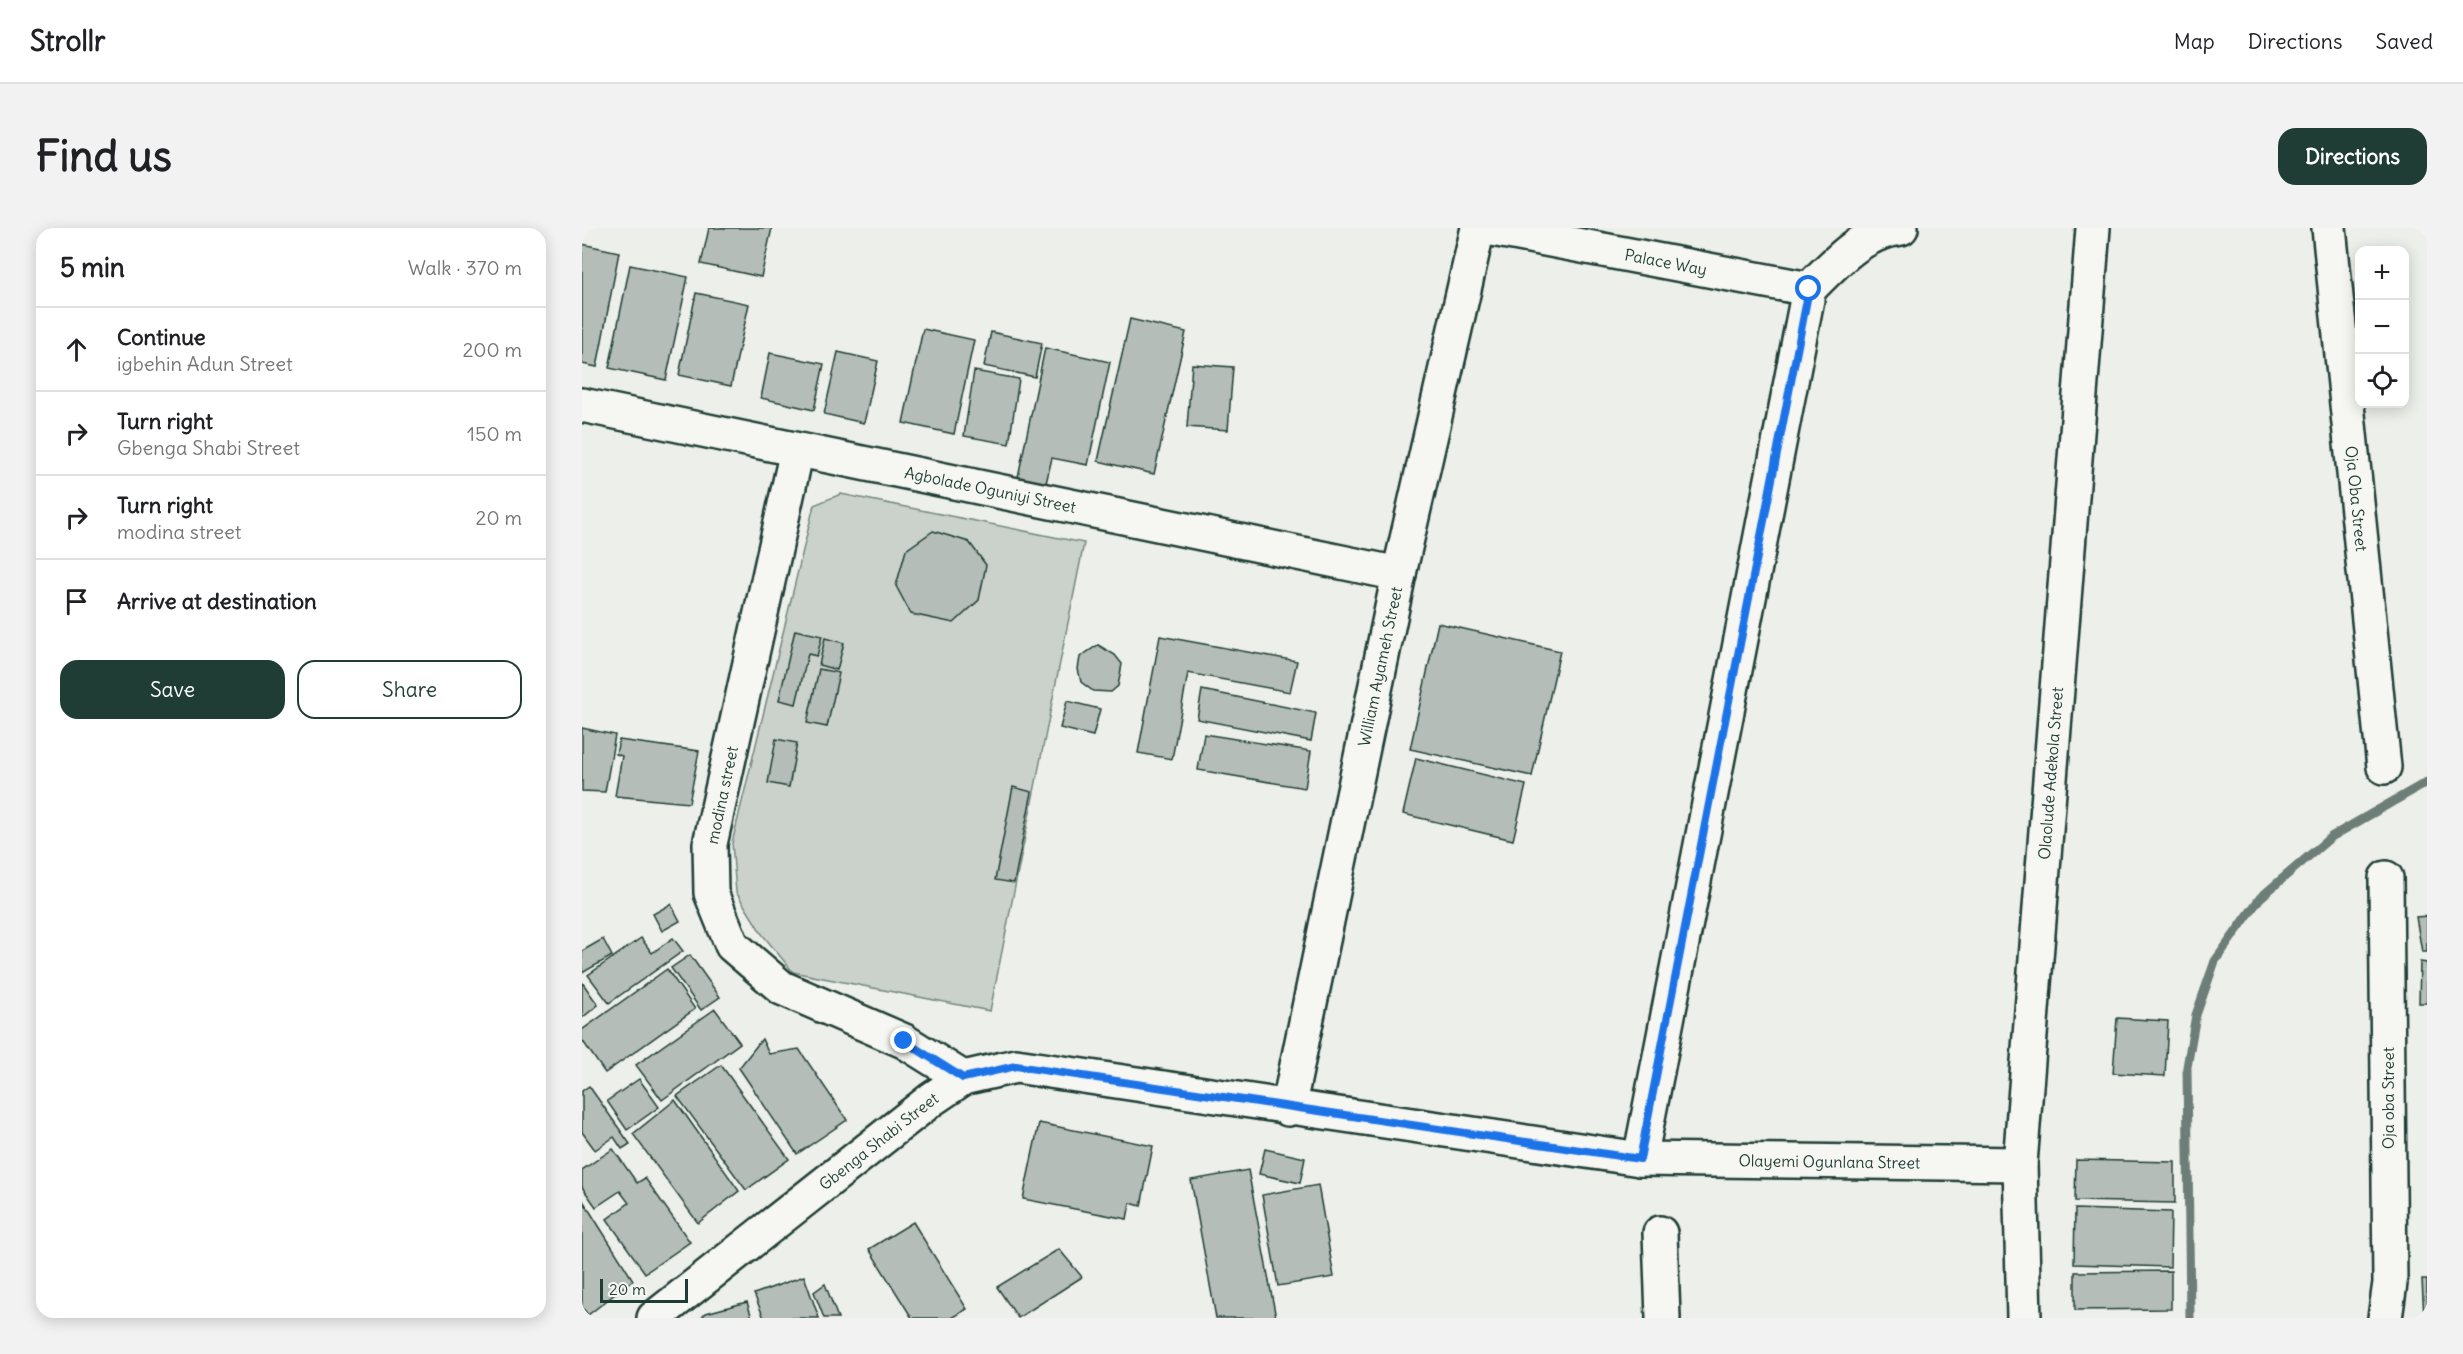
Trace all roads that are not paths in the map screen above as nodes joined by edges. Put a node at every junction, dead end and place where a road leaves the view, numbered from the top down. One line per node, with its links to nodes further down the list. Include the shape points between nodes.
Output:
1 (1478, 228): 9 (street, William Ayameh Street)
2 (1487, 228): 6 (street, Palace Way)
3 (1901, 228): 6 (street, via 1882,230 1848,251)
4 (2093, 228): 15 (street, Olaolude Adekola Street)
5 (2329, 228): 10 (street, Oja Oba Street)
6 (1809, 289): 14 (street)
7 (582, 405): 8 (street, Agbolade Oguniyi Street)
8 (797, 450): 9 (street, Agbolade Oguniyi Street); 12 (street, modina street, via 710,844 711,893 732,945 782,988 904,1041)
9 (1399, 574): 13 (street, William Ayameh Street)
10 (2384, 767)
11 (2386, 878): 20 (street, Oja oba Street, via 2390,1283)
12 (963, 1078): 13 (street, Gbenga Shabi Street, via 1016,1066); 17 (street, Gbenga Shabi Street)
13 (1288, 1108): 14 (street, Gbenga Shabi Street)
14 (1640, 1159): 15 (street, Olayemi Ogunlana Street)
15 (2020, 1164): 19 (street, Olaolude Adekola Street)
16 (1660, 1233): 18 (street)
17 (654, 1318)
18 (1663, 1318)
19 (2024, 1318)
20 (2385, 1318)

